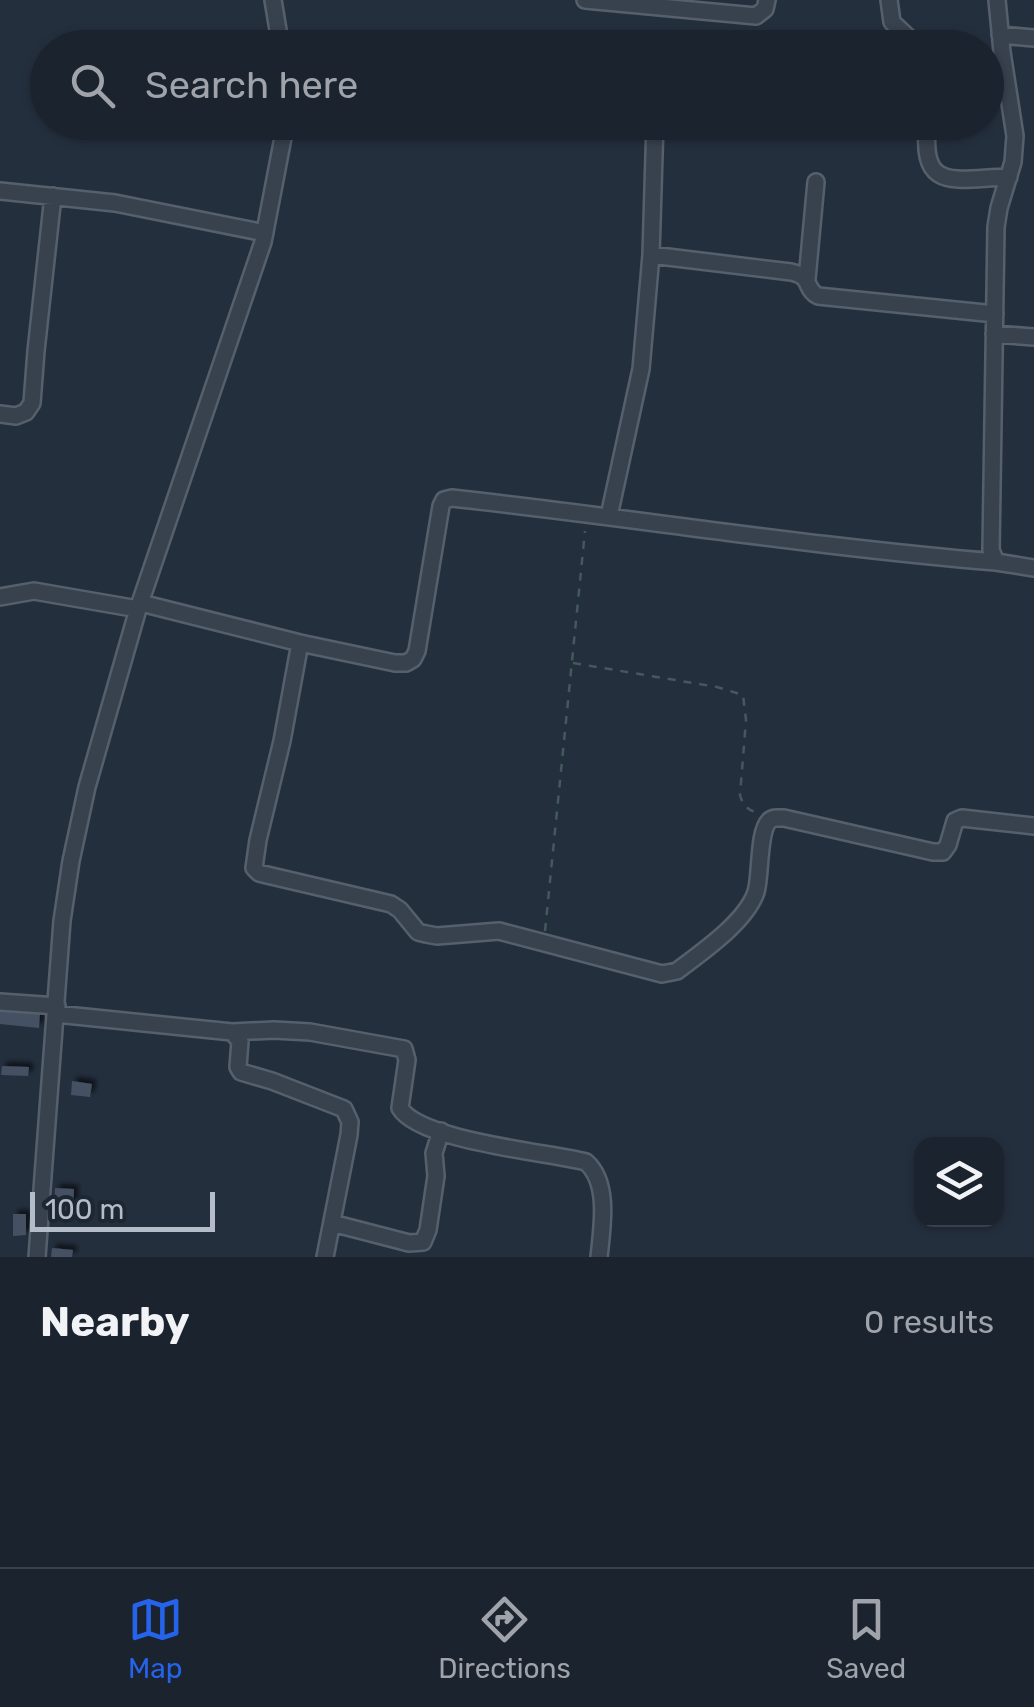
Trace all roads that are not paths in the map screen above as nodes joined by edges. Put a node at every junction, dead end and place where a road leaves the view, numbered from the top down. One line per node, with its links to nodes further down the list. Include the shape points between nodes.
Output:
1 (273, 0): 6 (street)
2 (585, 0): 3 (street, via 756,16)
3 (767, 0)
4 (888, 0): 7 (street, via 892,22)
5 (998, 0): 8 (street)
6 (278, 30)
7 (901, 30)
8 (1000, 30)
9 (1004, 35): 10 (street)
10 (1034, 38)
11 (1004, 62): 15 (street, via 1015,136)
12 (283, 140): 19 (street)
13 (654, 140): 20 (street)
14 (927, 140): 15 (street, via 934,173)
15 (1009, 178): 22 (street, via 997,217)
16 (816, 182): 21 (street)
17 (0, 191): 18 (street)
18 (53, 196): 19 (street); 25 (street, via 32,403 16,416)
19 (265, 233): 30 (street)
20 (651, 256): 21 (street); 26 (street, via 640,379)
21 (807, 279): 22 (street, via 818,296)
22 (995, 314): 23 (street)
23 (994, 334): 24 (street); 27 (street, via 990,534)
24 (1034, 337)
25 (0, 414)
26 (608, 516): 27 (street); 31 (street, via 444,500 413,659 395,663)
27 (996, 562): 28 (street)
28 (1034, 568)
29 (0, 597): 30 (street, via 34,591)
30 (140, 606): 31 (street); 34 (street, via 74,845)
31 (300, 643): 32 (street, via 254,868 391,904 426,934 499,932 662,974 678,971 750,904 764,832 773,818 933,852 948,845 954,821 962,818)
32 (1034, 826)
33 (0, 1002): 34 (street)
34 (56, 1010): 35 (street); 38 (street)
35 (232, 1032): 36 (street, via 292,1030 404,1049 400,1108 411,1120); 37 (street, via 240,1041 241,1072 348,1113)
36 (441, 1131): 37 (street, via 423,1242); 40 (street, via 586,1162 599,1187)
37 (332, 1223): 39 (street)
38 (36, 1257)
39 (325, 1257)
40 (599, 1257)

